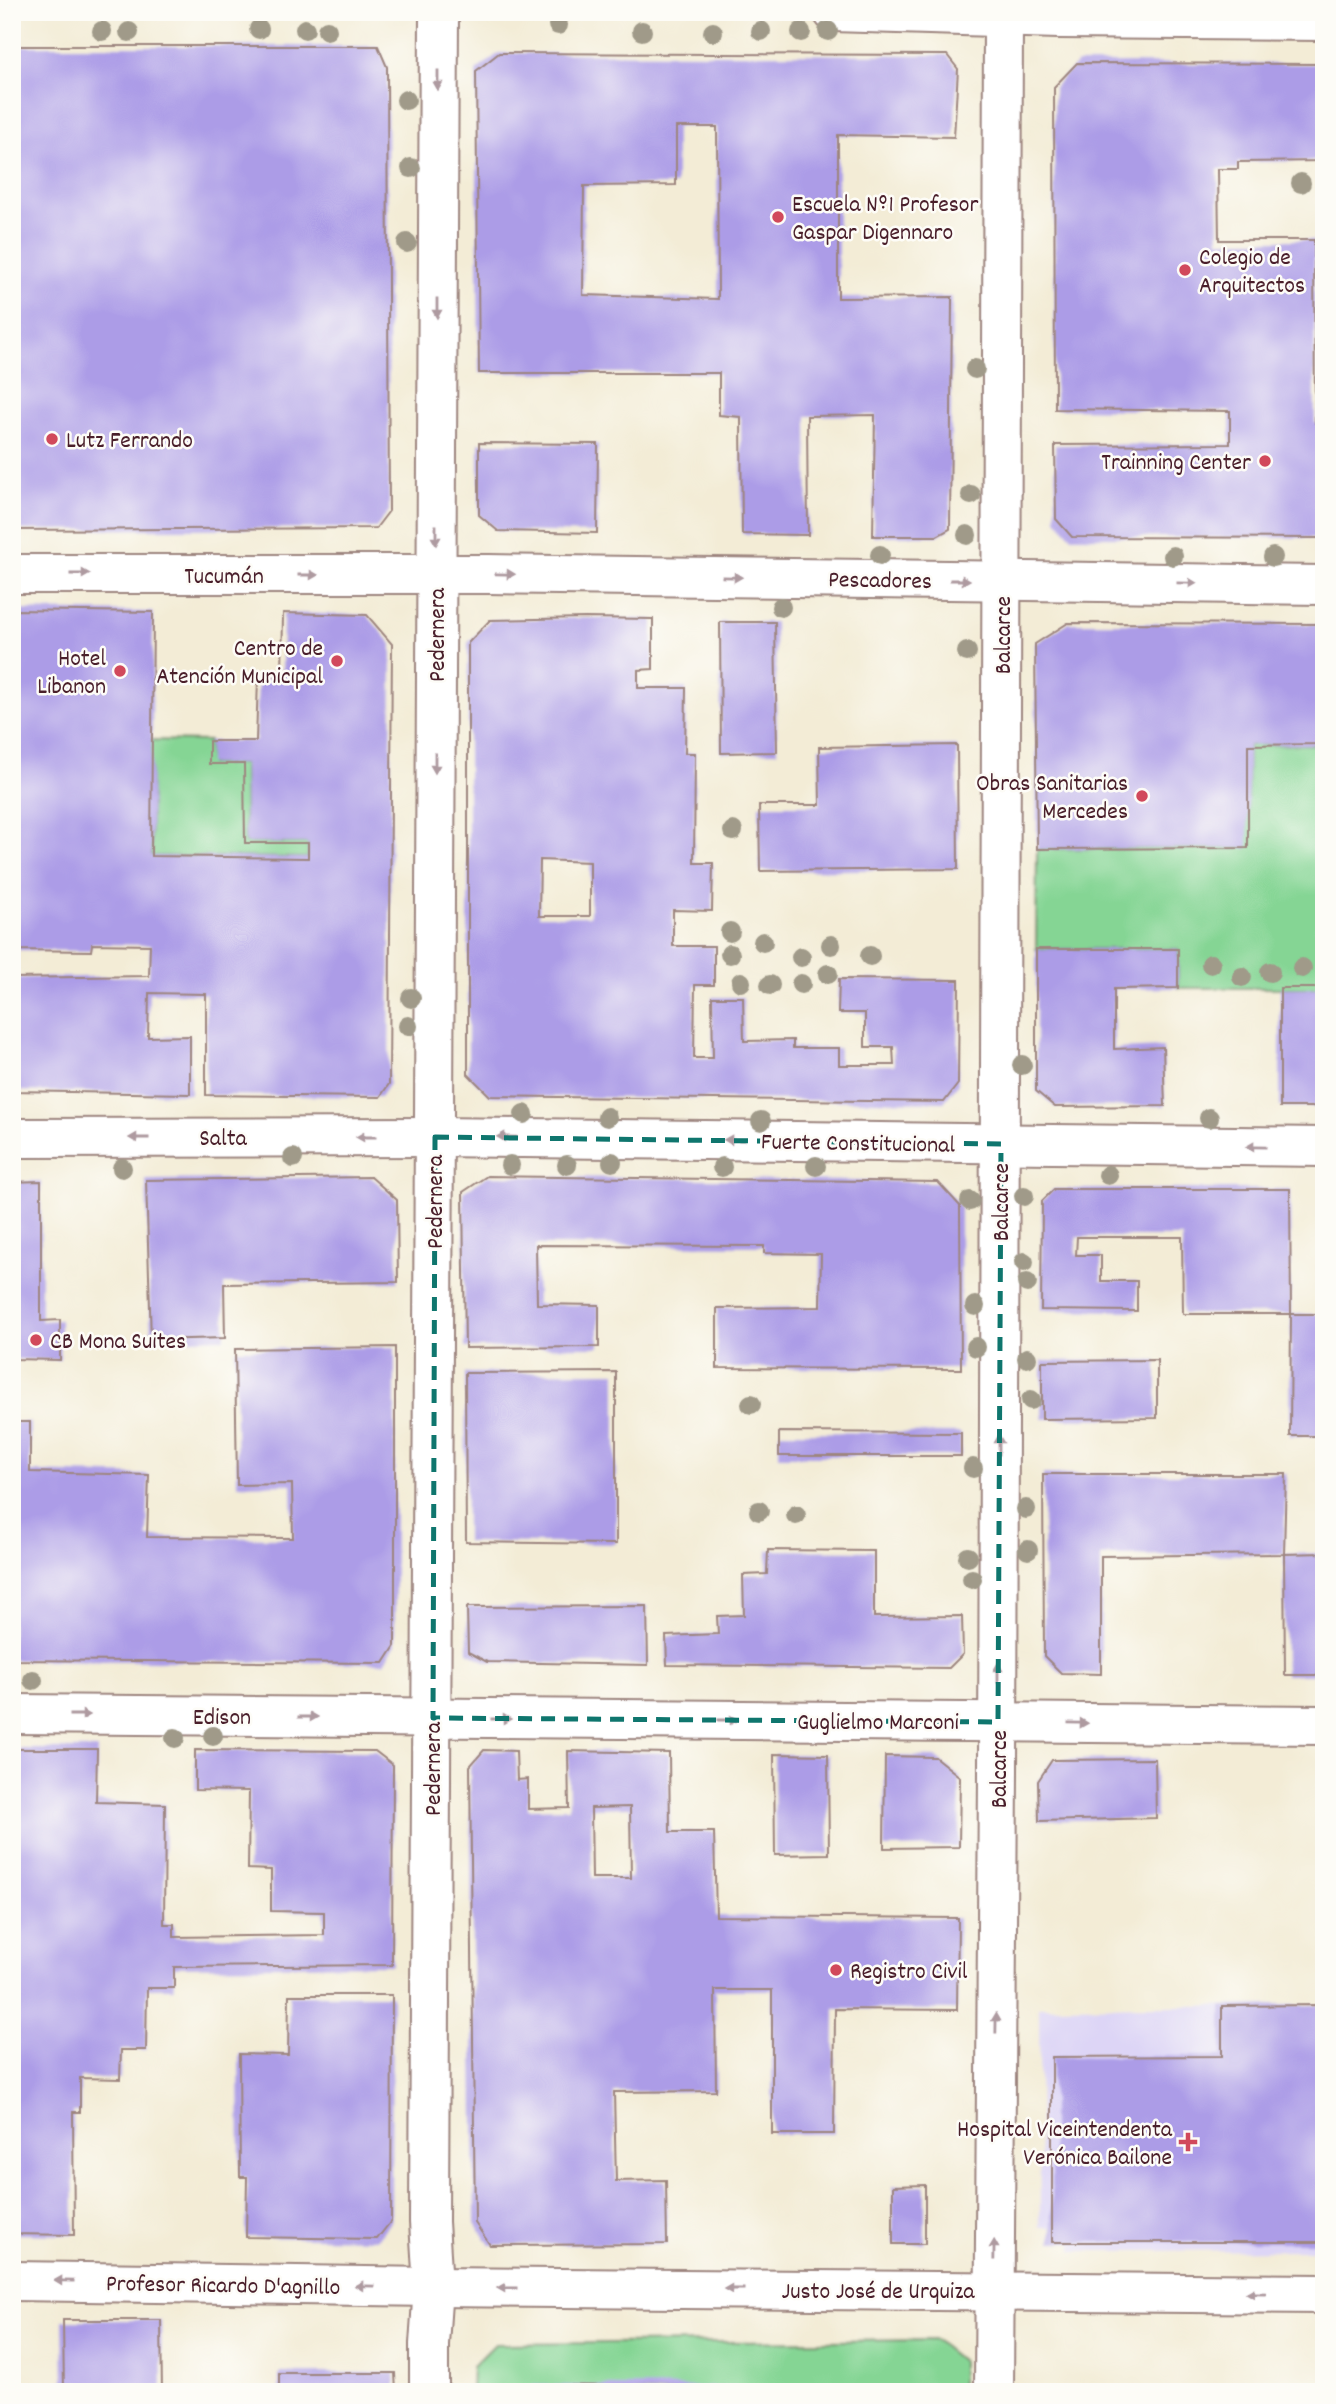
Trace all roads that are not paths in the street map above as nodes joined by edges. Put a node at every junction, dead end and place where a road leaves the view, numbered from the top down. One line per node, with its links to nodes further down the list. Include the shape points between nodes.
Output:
1 (439, 12): 6 (street, Pedernera, one-way to 6)
2 (833, 12): 3 (street)
3 (1003, 14): 4 (street); 7 (street, Balcarce)
4 (1324, 20)
5 (12, 574): 6 (street, Tucumán, one-way to 6)
6 (436, 574): 7 (street, Pescadores, one-way to 7); 9 (street, Pedernera, one-way to 9)
7 (1002, 580): 8 (street, Pescadores, one-way to 8); 11 (street, Balcarce)
8 (1324, 584)
9 (435, 1136): 10 (street, Salta, one-way to 10); 11 (street, Fuerte Constitucional, one-way to 9); 14 (street, Pedernera)
10 (12, 1138)
11 (1001, 1144): 12 (street, Fuerte Constitucional, one-way to 11); 15 (street, Balcarce, one-way to 11)
12 (1324, 1147)
13 (12, 1714): 14 (street, Edison, one-way to 14)
14 (433, 1718): 15 (street, Guglielmo Marconi, one-way to 15); 18 (street, Pedernera, via 429,2222)
15 (998, 1722): 16 (street, Guglielmo Marconi, one-way to 16); 19 (street, Balcarce, one-way to 15)
16 (1324, 1725)
17 (12, 2281): 18 (street, Profesor Ricardo D'agnillo, one-way to 17)
18 (433, 2287): 19 (street, Justo José de Urquiza, one-way to 18); 21 (street, Pedernera)
19 (993, 2291): 20 (street, Justo José de Urquiza, one-way to 19); 22 (street, Balcarce)
20 (1324, 2294)
21 (429, 2392)
22 (994, 2392)

